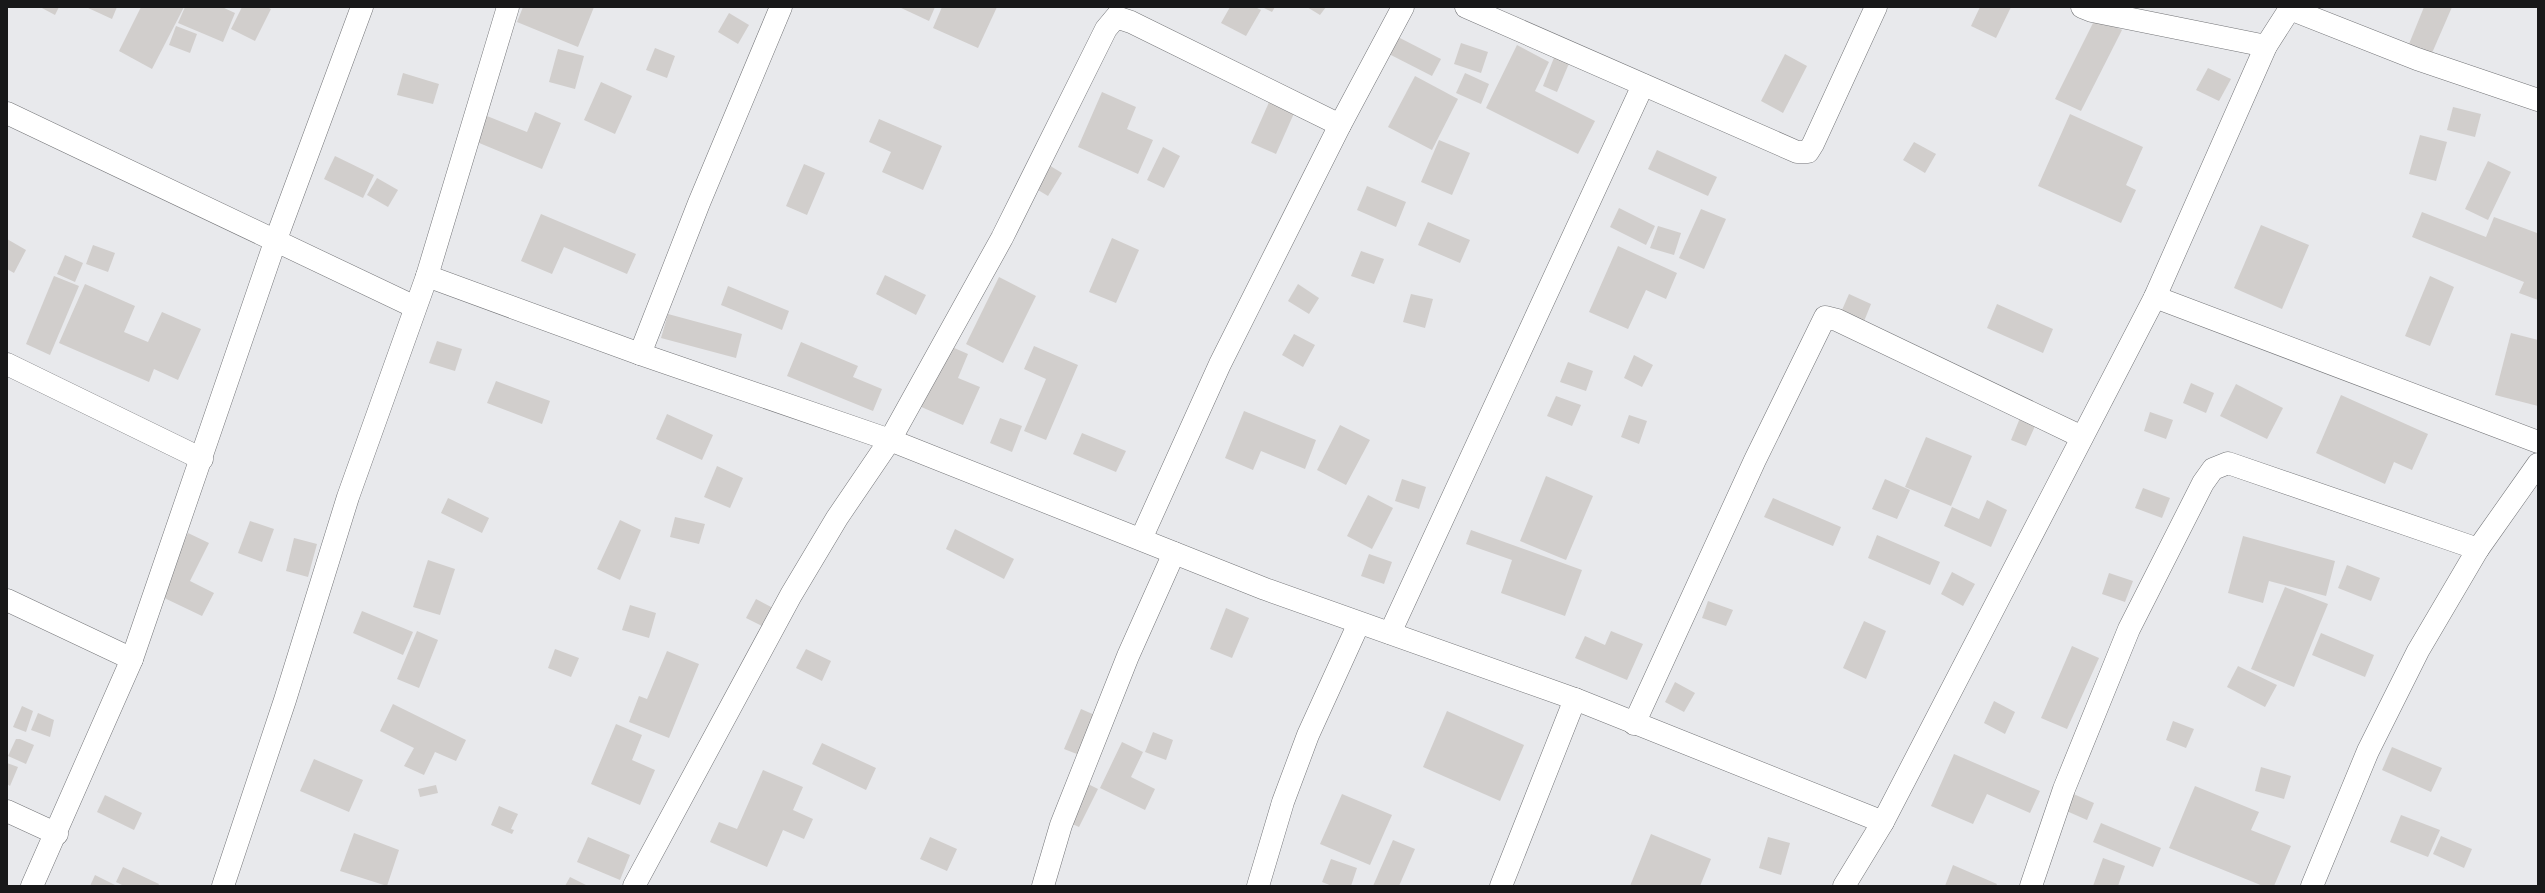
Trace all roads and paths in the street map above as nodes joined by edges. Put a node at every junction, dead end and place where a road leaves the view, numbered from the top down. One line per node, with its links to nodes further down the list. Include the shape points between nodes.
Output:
1 (362, 7): 14 (street)
2 (508, 7): 15 (street)
3 (780, 7): 18 (street)
4 (1403, 7): 13 (street)
5 (1466, 7): 10 (street)
6 (1876, 7): 10 (street, via 1814,144 1808,152 1797,152)
7 (2082, 7): 9 (street)
8 (2291, 8): 9 (street); 11 (street, via 2418,59)
9 (2266, 46): 16 (street)
10 (1643, 85): 30 (street)
11 (2538, 100)
12 (7, 113): 14 (street)
13 (1340, 125): 21 (street, via 1131,22 1116,17 1106,29 1002,238); 25 (street, via 1220,364)
14 (275, 242): 17 (street); 23 (street)
15 (427, 276): 17 (street); 18 (street)
16 (2155, 297): 20 (street); 22 (street)
17 (414, 308): 38 (street, via 348,497 285,700)
18 (640, 354): 21 (street)
19 (7, 364): 23 (street)
20 (2082, 436): 33 (street, via 1837,320 1825,317 1754,460); 35 (street)
21 (890, 440): 25 (street); 39 (street, via 837,518 791,595)
22 (2538, 442)
23 (202, 459): 31 (street)
24 (2538, 464): 26 (street)
25 (1140, 539): 27 (street)
26 (2478, 548): 44 (street, via 2228,463 2214,469 2203,483 2129,629 2064,789); 45 (street, via 2418,651 2368,751)
27 (1174, 553): 29 (street); 40 (street, via 1128,656 1070,803 1050,858)
28 (7, 600): 31 (street)
29 (1359, 623): 30 (street); 41 (street, via 1308,735 1283,802)
30 (1390, 633): 32 (street)
31 (132, 659): 36 (street)
32 (1575, 699): 33 (street); 42 (street)
33 (1634, 724): 35 (street)
34 (7, 811): 36 (street)
35 (1884, 822): 43 (street)
36 (57, 834): 37 (street)
37 (32, 886)
38 (223, 886)
39 (634, 886)
40 (1044, 886)
41 (1258, 886)
42 (1501, 886)
43 (1844, 886)
44 (2031, 886)
45 (2312, 886)

